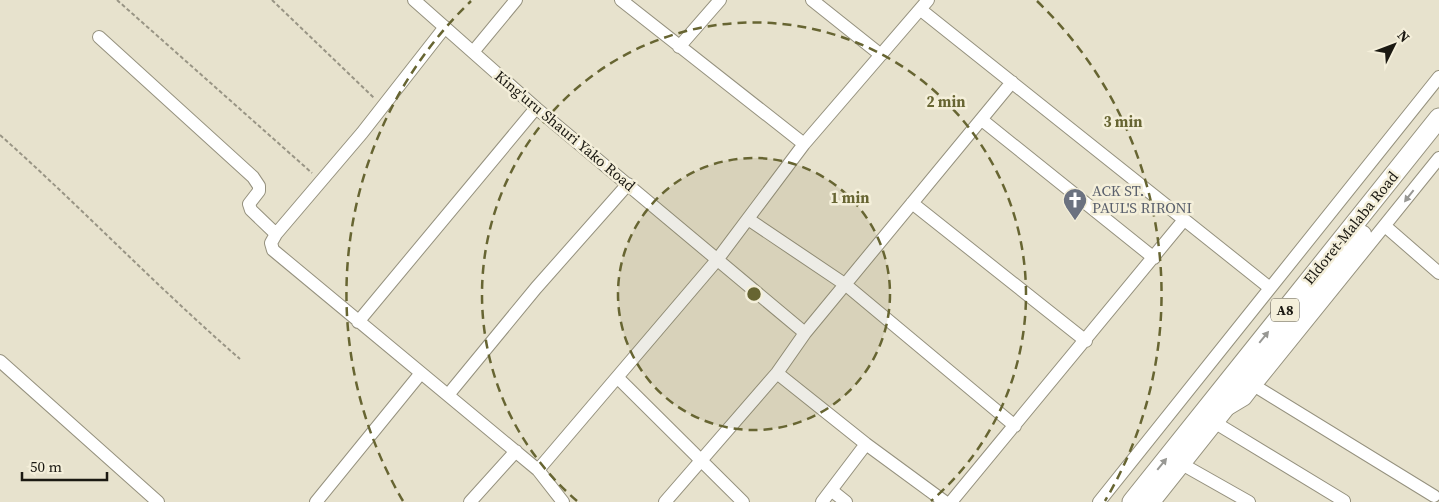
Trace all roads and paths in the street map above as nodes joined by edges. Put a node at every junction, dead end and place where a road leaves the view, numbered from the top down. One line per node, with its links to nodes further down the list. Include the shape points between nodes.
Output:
1 (117, 0): 24 (path)
2 (272, 0): 16 (path)
3 (414, 0): 9 (street, King'uru Shauri Yako Road)
4 (516, 0): 12 (street)
5 (621, 0): 11 (street)
6 (720, 0): 11 (street)
7 (812, 0): 13 (street)
8 (925, 5): 13 (street); 15 (street)
9 (446, 27): 12 (street, King'uru Shauri Yako Road); 16 (street)
10 (99, 37): 30 (street, via 253,177 260,186 249,204 251,210)
11 (679, 47): 22 (street)
12 (473, 52): 17 (street, King'uru Shauri Yako Road)
13 (881, 56): 22 (street)
14 (1439, 77): 35 (street)
15 (1012, 82): 19 (street); 28 (street)
16 (383, 106): 24 (street)
17 (536, 108): 25 (street, King'uru Shauri Yako Road); 36 (street)
18 (1439, 118): 67 (highway, Eldoret-Malaba Road / A8, one-way to 18)
19 (982, 120): 26 (street); 31 (street)
20 (0, 135): 39 (path, via 100,226 181,308)
21 (1439, 138): 46 (highway, Eldoret-Malaba Road / A8)
22 (804, 144): 27 (street)
23 (1439, 158): 29 (street, Eldoret-Malaba Road, one-way to 29)
24 (321, 181): 30 (street)
25 (628, 184): 32 (street, King'uru Shauri Yako Road); 45 (street)
26 (912, 203): 34 (street); 38 (street)
27 (748, 220): 32 (street); 34 (street)
28 (1183, 221): 31 (street); 35 (street)
29 (1385, 226): 33 (street); 44 (street, Eldoret-Malaba Road)
30 (276, 234): 36 (street, via 271,244 273,250)
31 (1154, 258): 38 (street)
32 (717, 260): 37 (street, King'uru Shauri Yako Road); 43 (street)
33 (1439, 273)
34 (846, 284): 37 (street); 47 (street)
35 (1270, 288): 66 (street)
36 (358, 322): 41 (street)
37 (805, 333): 42 (street)
38 (1086, 341): 47 (street)
39 (240, 359)
40 (0, 361): 56 (street)
41 (421, 373): 45 (street); 57 (street)
42 (776, 373): 48 (street); 50 (street)
43 (618, 378): 50 (street); 52 (street)
44 (1255, 386): 46 (street, Eldoret-Malaba Road, via 1245,399); 54 (street)
45 (448, 395): 49 (street)
46 (1218, 416): 51 (highway, Eldoret-Malaba Road / A8); 55 (street)
47 (1015, 426): 65 (street)
48 (866, 444): 53 (street); 64 (street)
49 (516, 451): 52 (street); 58 (street)
50 (700, 459): 60 (street); 61 (street)
51 (1180, 463): 68 (highway, Eldoret-Malaba Road / A8); 69 (street)
52 (538, 470): 59 (street)
53 (831, 490): 62 (street); 63 (street)
54 (1434, 496)
55 (1344, 501)
56 (158, 502)
57 (316, 502)
58 (470, 502)
59 (563, 502)
60 (665, 502)
61 (743, 502)
62 (822, 502)
63 (846, 502)
64 (945, 502)
65 (951, 502)
66 (1099, 502)
67 (1132, 502)
68 (1150, 502)
69 (1249, 502)

